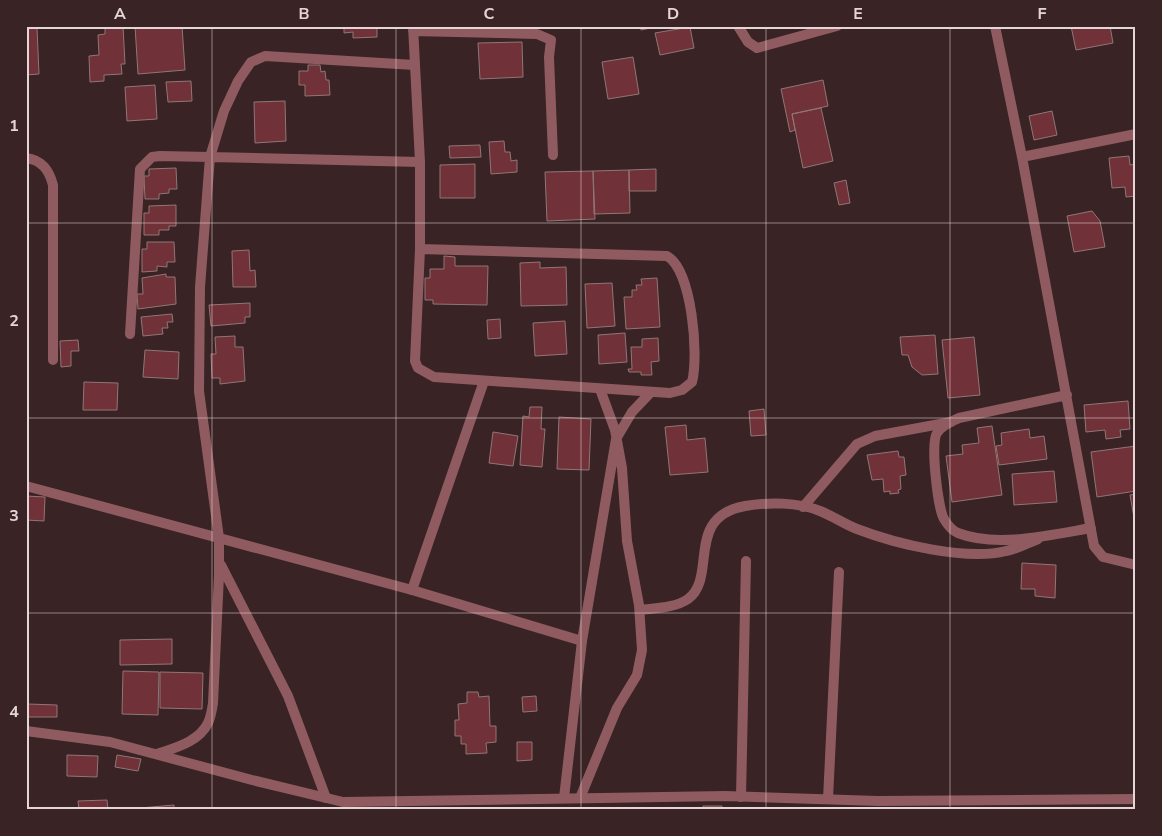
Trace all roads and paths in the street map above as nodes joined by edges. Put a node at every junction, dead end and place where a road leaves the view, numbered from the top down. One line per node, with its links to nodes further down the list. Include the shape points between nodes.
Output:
1 (738, 26): 2 (street, via 748,42 757,48)
2 (837, 26)
3 (995, 26): 9 (street)
4 (413, 29): 5 (street); 7 (street, via 537,34 551,40)
5 (415, 65): 8 (street, via 265,56 251,62 224,111); 11 (street)
6 (1136, 134): 9 (street)
7 (553, 156)
8 (210, 157): 11 (street); 13 (street, via 152,157 140,169); 25 (street, via 200,287 199,391)
9 (1022, 157): 18 (street)
10 (26, 158): 14 (street, via 44,165 53,185)
11 (420, 162): 12 (street)
12 (420, 249): 15 (street, via 418,368 434,377); 17 (street, via 648,254 674,260 679,267 692,316 695,369 692,382 682,390)
13 (130, 334)
14 (53, 360)
15 (484, 381): 16 (street); 30 (street)
16 (600, 389): 17 (street); 20 (street)
17 (651, 392): 20 (street, via 632,412)
18 (1067, 395): 19 (street); 23 (street)
19 (952, 421): 22 (street, via 875,436 857,444); 24 (street, via 936,434 932,450 943,518 955,532 985,539)
20 (616, 439): 31 (street, via 622,468 627,541); 32 (street)
21 (26, 486): 25 (street)
22 (803, 507): 24 (street, via 898,543 973,554 1008,551); 31 (street, via 764,504 742,507 720,516 708,535 693,594 674,604)
23 (1091, 528): 24 (street); 28 (street, via 1094,546 1103,557)
24 (1048, 535)
25 (219, 538): 26 (street); 30 (street)
26 (219, 561): 34 (street, via 213,703 208,723 199,735); 36 (street, via 288,696)
27 (746, 561): 35 (street)
28 (1136, 564)
29 (839, 572): 39 (street)
30 (412, 590): 32 (street)
31 (640, 610): 38 (street, via 642,650 637,675 617,708)
32 (582, 641): 37 (street)
33 (26, 731): 34 (street, via 110,742)
34 (157, 754): 36 (street)
35 (741, 797): 38 (street); 39 (street)
36 (326, 798): 41 (street)
37 (564, 798): 38 (street); 41 (street)
38 (580, 798)
39 (828, 799): 40 (street)
40 (1136, 799)
41 (343, 806)

